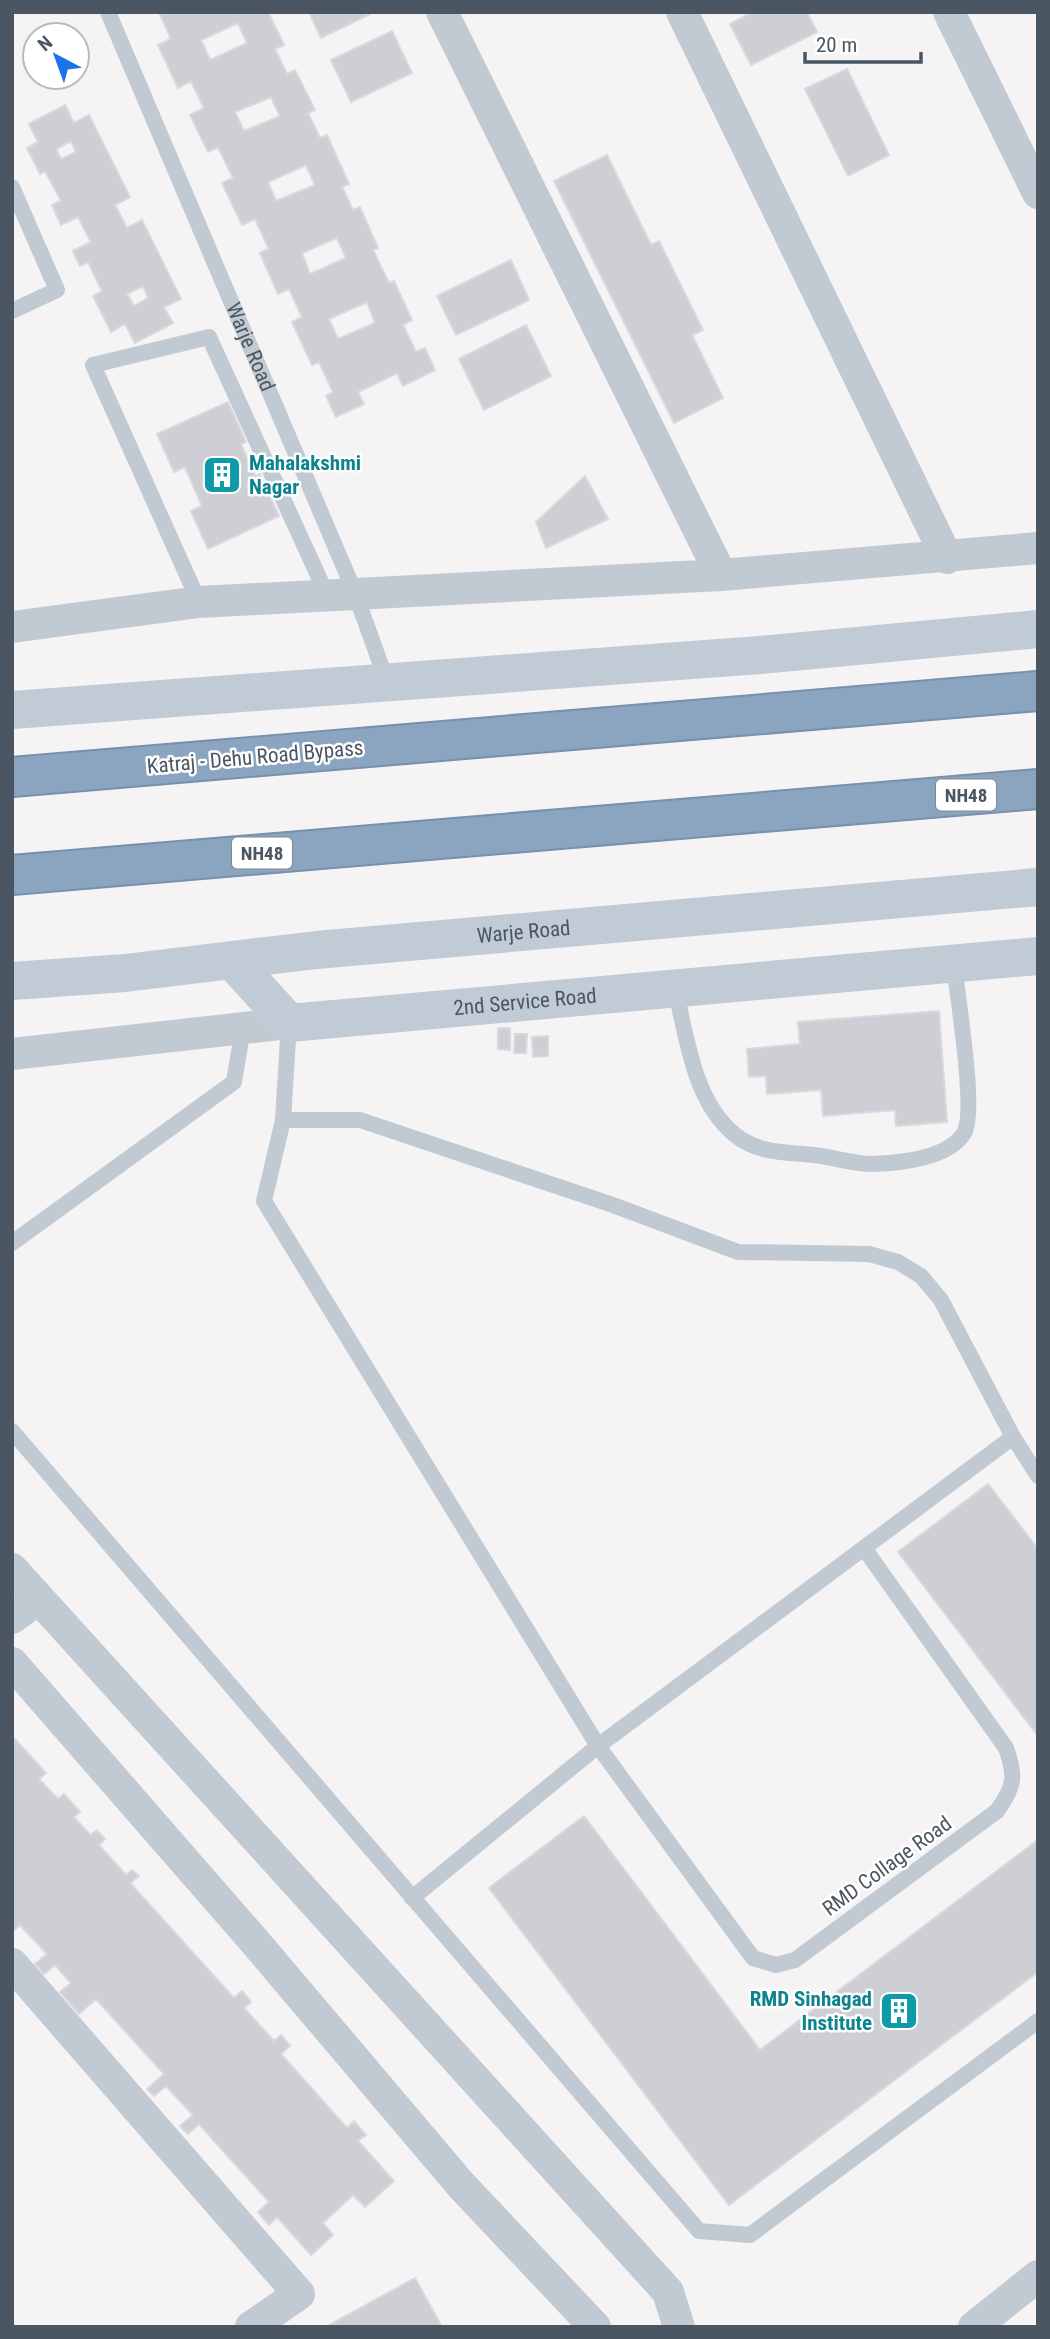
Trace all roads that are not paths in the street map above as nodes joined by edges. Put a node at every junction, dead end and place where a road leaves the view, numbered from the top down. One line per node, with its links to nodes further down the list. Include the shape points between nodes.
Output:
1 (108, 12): 11 (lane, Warje Road)
2 (442, 12): 10 (street)
3 (682, 12): 9 (street)
4 (949, 12): 6 (street)
5 (12, 187): 7 (lane, via 57,290)
6 (1038, 193)
7 (12, 311)
8 (1038, 548): 9 (street)
9 (947, 558): 10 (street)
10 (721, 575): 11 (street)
11 (341, 594): 12 (street); 12 (lane, via 209,337 93,365); 15 (lane, Warje Road)
12 (200, 602): 13 (street)
13 (12, 627)
14 (1038, 629): 15 (street)
15 (388, 683): 17 (street)
16 (1038, 691): 18 (highway, Katraj - Dehu Road Bypass)
17 (12, 710)
18 (12, 777)
19 (1038, 789): 20 (highway, NH48)
20 (12, 875)
21 (1038, 887): 23 (street, Warje Road)
22 (1038, 956): 24 (street, 2nd Service Road)
23 (233, 960): 25 (street, Warje Road); 27 (street)
24 (954, 964): 26 (street, 2nd Service Road); 26 (lane, via 969,1105 965,1131 951,1148 928,1157 872,1164 757,1149 733,1133 712,1107 696,1074)
25 (12, 981)
26 (675, 988): 27 (street, 2nd Service Road)
27 (289, 1023): 28 (street, 2nd Service Road); 30 (lane, RMD Collage Road)
28 (243, 1028): 29 (street, 2nd Service Road); 31 (lane, via 234,1082)
29 (12, 1054)
30 (283, 1120): 33 (lane, via 360,1120 738,1252 869,1254 898,1262 921,1276 941,1300); 40 (lane, RMD Collage Road, via 264,1201)
31 (12, 1243)
32 (12, 1431): 41 (lane)
33 (1013, 1437): 34 (lane); 35 (lane)
34 (1038, 1476)
35 (864, 1548): 40 (lane); 40 (lane, RMD Collage Road, via 1006,1748 1014,1772 1009,1794 997,1811 795,1960 776,1965 753,1958)
36 (12, 1569): 37 (street)
37 (38, 1600): 38 (street); 47 (street, via 668,2292)
38 (12, 1618)
39 (12, 1663): 46 (street, via 460,2185)
40 (598, 1746): 41 (lane)
41 (412, 1898): 43 (lane, via 699,2231 750,2235)
42 (12, 1964): 45 (street, via 299,2294)
43 (1038, 2021)
44 (1038, 2276): 48 (street)
45 (251, 2327)
46 (595, 2327)
47 (679, 2327)
48 (974, 2327)

